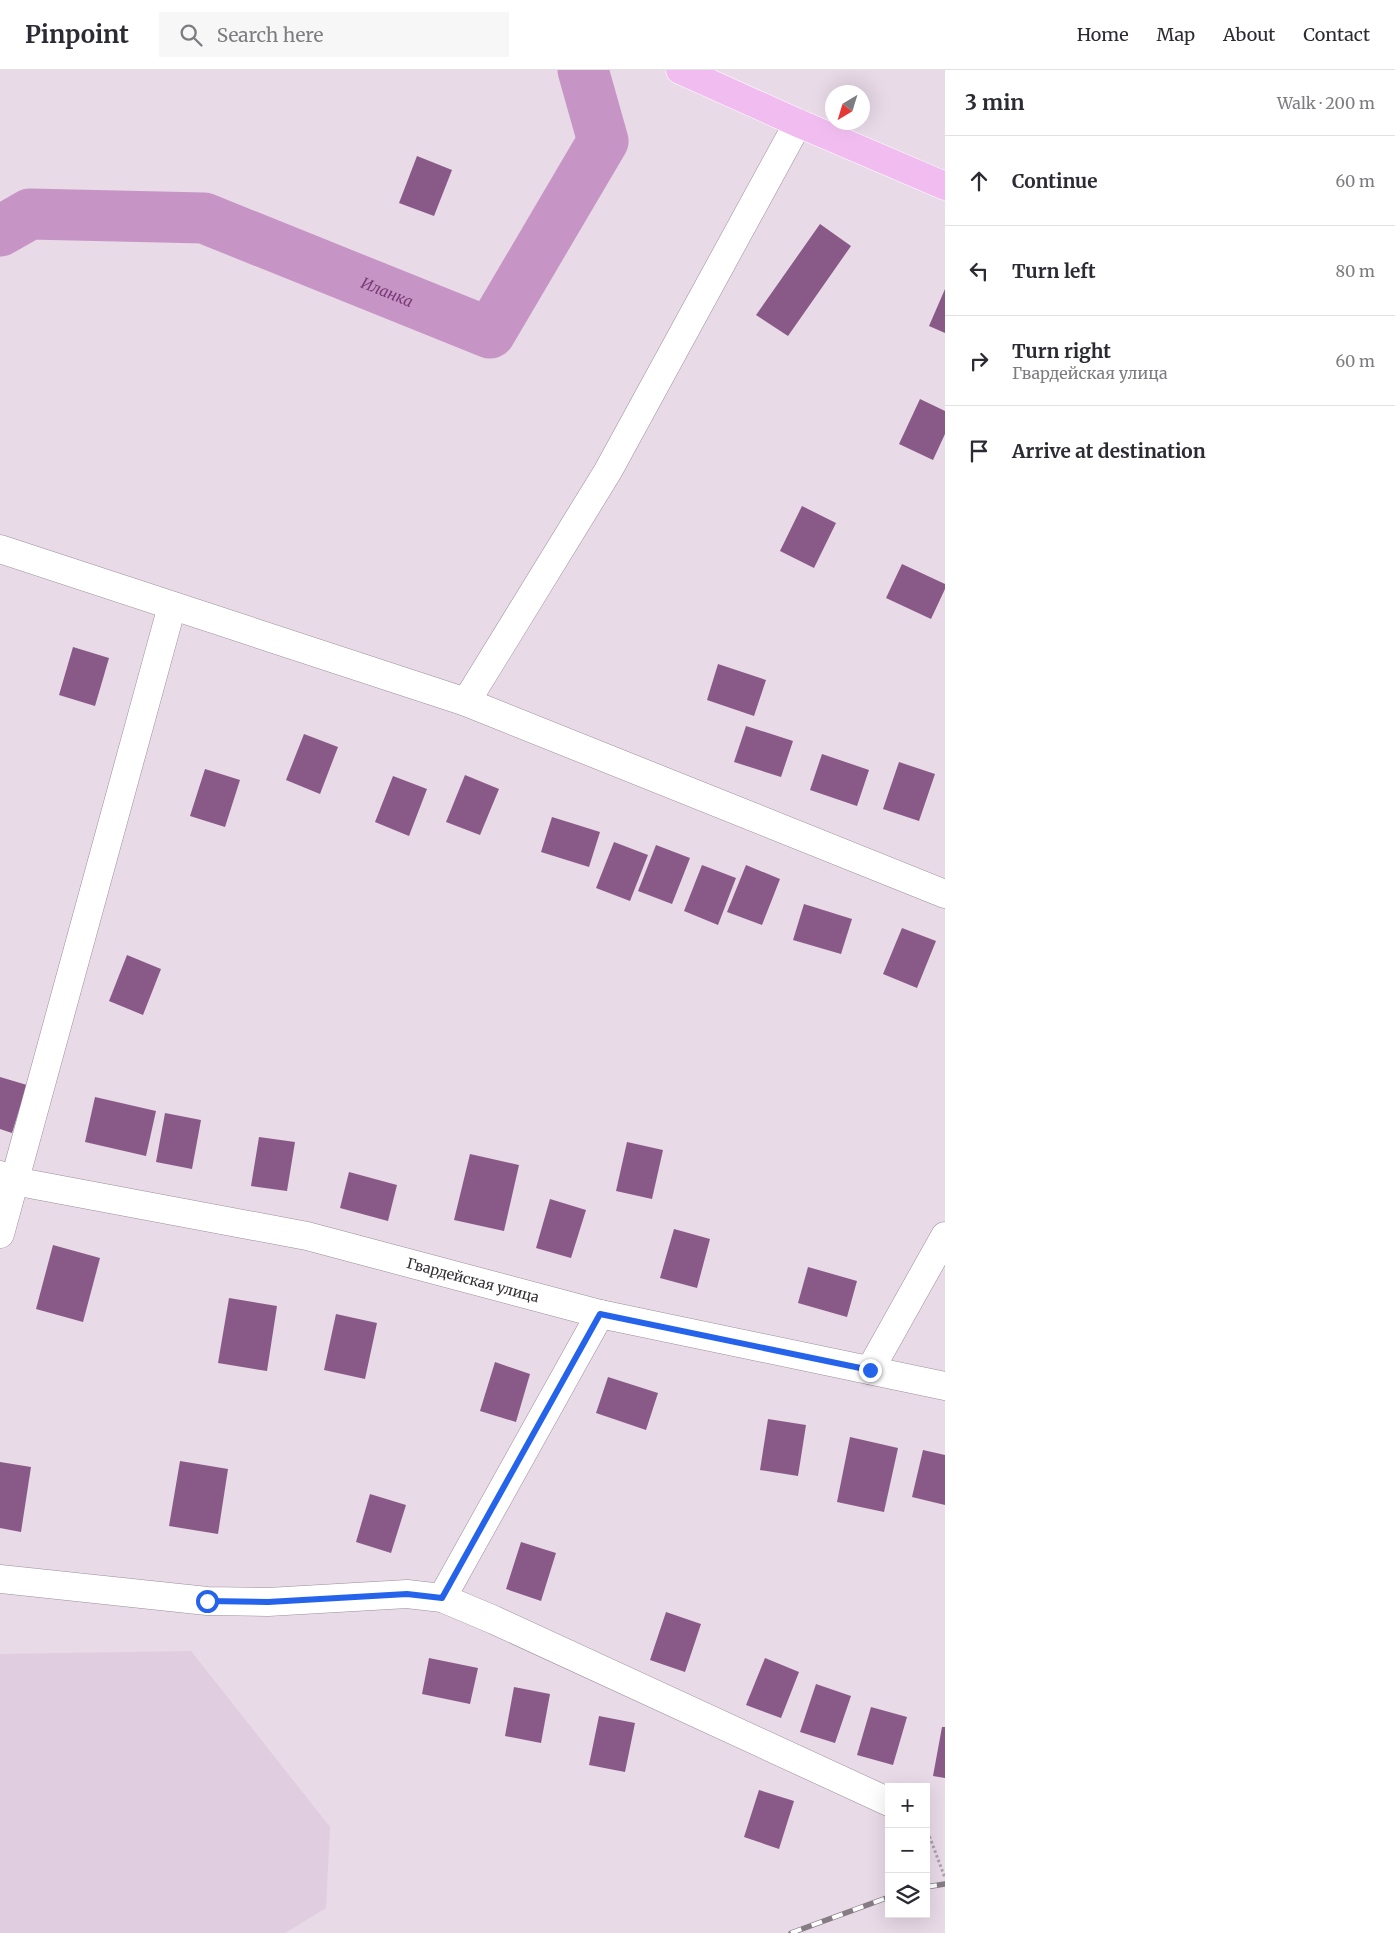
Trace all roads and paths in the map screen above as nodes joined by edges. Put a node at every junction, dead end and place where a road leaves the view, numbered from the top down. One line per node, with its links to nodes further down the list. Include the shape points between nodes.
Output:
1 (680, 70): 2 (main road)
2 (798, 123): 3 (main road); 6 (street, via 608,472)
3 (945, 186)
4 (0, 549): 5 (street)
5 (172, 606): 6 (street); 8 (street)
6 (466, 702): 7 (street)
7 (945, 894)
8 (7, 1178): 9 (street); 11 (street, Гвардейская улица, via 307,1236)
9 (0, 1234)
10 (945, 1236): 12 (street)
11 (600, 1314): 12 (street, Гвардейская улица); 15 (street)
12 (870, 1370): 13 (street, Гвардейская улица)
13 (945, 1386)
14 (0, 1579): 15 (street, via 207,1601 268,1602 407,1594)
15 (442, 1598): 16 (street)
16 (885, 1800)
17 (930, 1839): 18 (path)
18 (945, 1878)

